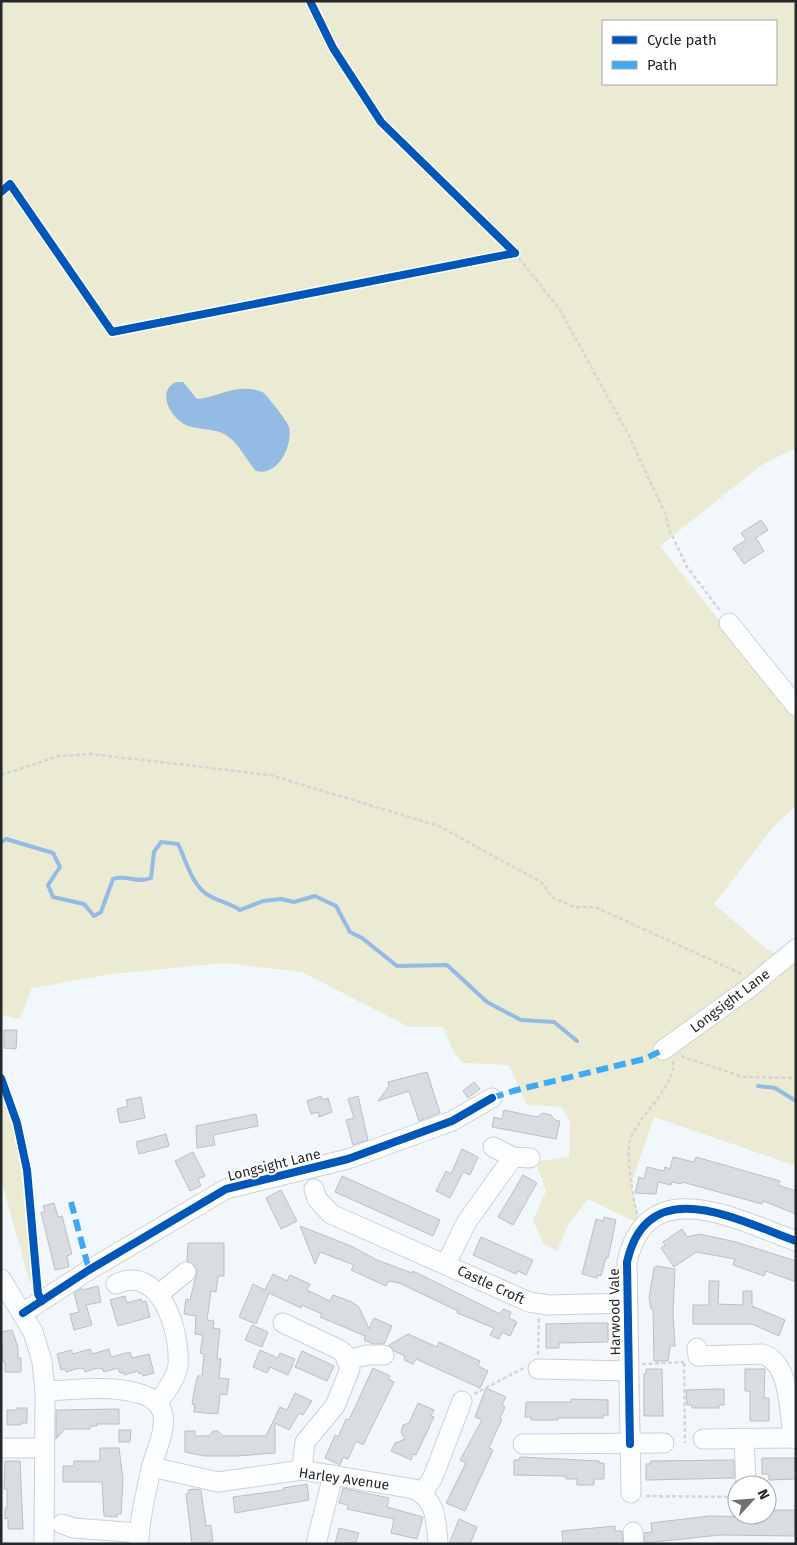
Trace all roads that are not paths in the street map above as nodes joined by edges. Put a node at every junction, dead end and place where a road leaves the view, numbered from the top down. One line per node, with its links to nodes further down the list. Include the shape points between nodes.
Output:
1 (729, 623): 2 (street)
2 (796, 706)
3 (796, 949): 4 (street, Longsight Lane)
4 (664, 1050)
5 (492, 1098): 15 (street, Longsight Lane, via 452,1121 348,1159 226,1189 89,1270)
6 (493, 1147): 9 (street, Castle Croft, via 521,1158 466,1223)
7 (313, 1197): 9 (street, Castle Croft, via 331,1214)
8 (796, 1241): 14 (street, Harwood Vale, via 697,1208 664,1213 645,1224 630,1249)
9 (446, 1264): 14 (street, Castle Croft, via 529,1302)
10 (186, 1272): 13 (street)
11 (1, 1278): 15 (street)
12 (116, 1284): 13 (street, via 136,1278)
13 (159, 1294): 23 (street, via 178,1343 178,1367)
14 (627, 1303): 20 (street, Harwood Vale)
15 (13, 1309): 22 (street, via 39,1345)
16 (287, 1329): 19 (street, via 338,1348)
17 (384, 1355): 19 (street)
18 (693, 1355): 26 (street, via 770,1356 785,1378)
19 (347, 1360): 34 (street, via 350,1369 336,1406 305,1442)
20 (628, 1368): 21 (street); 30 (street, Harwood Vale)
21 (538, 1369)
22 (45, 1390): 23 (street, via 119,1390 137,1393); 32 (street)
23 (157, 1403): 33 (street, via 163,1417)
24 (453, 1407): 38 (street, via 433,1477)
25 (744, 1438): 26 (street); 27 (street); 36 (street)
26 (794, 1438)
27 (703, 1439)
28 (533, 1441): 30 (street)
29 (664, 1443): 30 (street)
30 (630, 1444): 37 (street, Harwood Vale)
31 (1, 1448): 32 (street)
32 (45, 1448): 41 (street)
33 (152, 1466): 34 (street, Harley Avenue, via 218,1482); 40 (street)
34 (302, 1470): 35 (street, Harley Avenue)
35 (333, 1475): 38 (street, Harley Avenue); 42 (street)
36 (746, 1475)
37 (631, 1493)
38 (422, 1494): 43 (street, via 434,1508)
39 (71, 1521): 40 (street)
40 (139, 1538)
41 (44, 1544)
42 (316, 1544)
43 (438, 1544)

